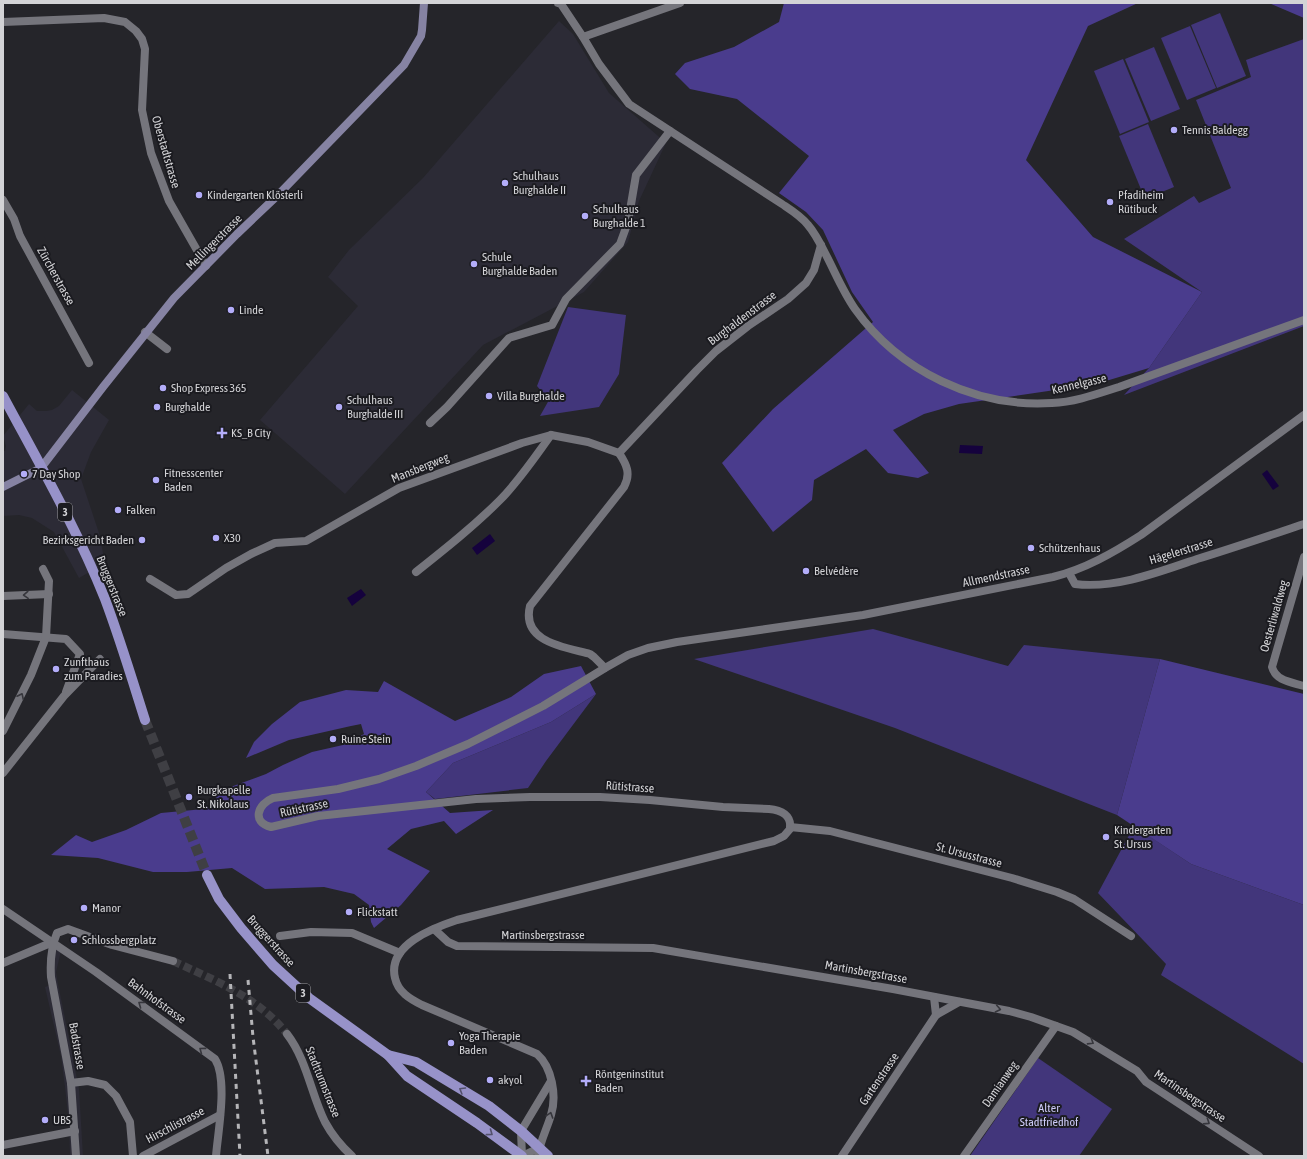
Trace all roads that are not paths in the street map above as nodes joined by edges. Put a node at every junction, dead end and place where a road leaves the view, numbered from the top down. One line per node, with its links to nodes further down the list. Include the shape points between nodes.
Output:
1 (424, 3): 9 (main road, Mellingerstrasse, via 421,36 404,65)
2 (558, 3): 5 (street, via 562,4)
3 (680, 3): 5 (street)
4 (3, 22): 9 (street, Oberstadtstrasse, via 104,18 125,22 142,38 145,49 142,110 152,153 169,201)
5 (583, 37): 6 (street, via 599,64 629,104)
6 (670, 131): 8 (street, via 782,204 807,224); 16 (street, via 636,175 628,222 620,244 566,299 552,325 509,338)
7 (3, 200): 13 (street, Zürcherstrasse)
8 (821, 245): 10 (street, Kennelgasse, via 855,308 893,350 919,369 944,382 977,395 1005,401 1037,404 1079,399); 18 (street, Burghaldenstrasse, via 814,270 806,283 716,351)
9 (206, 266): 11 (main road, Mellingerstrasse, via 174,298)
10 (1304, 320)
11 (146, 332): 12 (street); 19 (main road, Mellingerstrasse)
12 (167, 349)
13 (90, 364)
14 (3, 396): 19 (main road, 3)
15 (1304, 415): 25 (street, Allmendstrasse, via 1141,535)
16 (430, 423)
17 (551, 435): 18 (street, Mansbergweg, via 588,442); 24 (street, via 501,499 461,537); 26 (street, Mansbergweg, via 522,442 399,488 306,541 275,543 263,548 226,568 188,594 176,595)
18 (619, 453): 33 (street, via 628,468 624,487 530,606 528,613 530,626 538,635 560,647 590,654)
19 (41, 468): 20 (main road, Mellingerstrasse); 36 (main road, Bruggerstrasse / 3, via 87,557 105,599)
20 (3, 487)
21 (1304, 524): 25 (street, Hägelerstrasse, via 1165,570 1115,583 1075,584)
22 (1304, 557): 34 (street, Oesterliwaldweg, via 1272,667 1279,678)
23 (44, 568): 27 (street, via 49,581)
24 (416, 572)
25 (1069, 573): 31 (street, Allmendstrasse, via 863,615)
26 (150, 579)
27 (49, 594): 28 (street, one-way to 28); 30 (street)
28 (3, 596)
29 (3, 634): 30 (street)
30 (46, 637): 35 (street, via 66,639 80,654); 37 (street, one-way to 30, via 31,675)
31 (648, 648): 33 (street, Rütistrasse, via 628,655)
32 (100, 659): 35 (street)
33 (605, 668): 39 (street, Rütistrasse, via 543,706 468,744 416,766 379,779 338,789 266,801 259,811 260,820 271,827 318,816 476,800 555,796 642,799 776,810 786,815)
34 (1304, 686)
35 (64, 696): 38 (street)
36 (145, 720)
37 (3, 731)
38 (3, 773)
39 (790, 827): 42 (street, via 784,836 774,840 484,913); 44 (street, St. Ursusstrasse, via 830,831 1057,892 1074,899)
40 (207, 875): 54 (main road, Bruggerstrasse / 3, via 219,898 241,928 273,965 309,998)
41 (3, 909): 45 (street, Bahnhofstrasse)
42 (434, 929): 46 (street, via 414,940); 49 (street, Martinsbergstrasse, via 448,942 457,946 645,947)
43 (280, 936): 46 (street, via 311,932 352,932)
44 (1131, 936)
45 (53, 942): 47 (street, via 57,933 68,929 112,945); 48 (street); 56 (street, Badstrasse, via 51,976); 57 (street, Bahnhofstrasse, one-way to 45, via 220,1072 215,1060)
46 (400, 953): 55 (street, via 395,964 395,977 400,989 409,998 537,1054 546,1066)
47 (173, 961)
48 (3, 963)
49 (934, 997): 50 (street, Martinsbergstrasse); 51 (street)
50 (959, 1002): 51 (street, Gartenstrasse); 52 (street, Martinsbergstrasse, one-way to 52, via 1009,1011)
51 (936, 1015): 69 (street, Gartenstrasse)
52 (1056, 1026): 70 (street, Damianweg); 71 (street, Martinsbergstrasse, one-way to 71, via 1073,1032 1122,1061 1137,1071 1146,1082)
53 (287, 1034): 66 (street, Stadtturmstrasse, via 299,1053 326,1124 340,1145)
54 (388, 1055): 59 (main road, Bruggerstrasse / 3, one-way to 54, via 489,1106 416,1062); 67 (main road, Bruggerstrasse / 3, one-way to 67, via 407,1076)
55 (551, 1081): 59 (street); 61 (street, one-way to 55, via 551,1115)
56 (71, 1083): 58 (street, Badstrasse); 63 (street, Hirschlistrasse, via 88,1081 105,1085 116,1096 130,1122)
57 (220, 1115): 64 (street, Hirschlistrasse); 65 (street, Bahnhofstrasse)
58 (75, 1131): 60 (street); 62 (street, Badstrasse)
59 (521, 1131): 61 (main road, Bruggerstrasse / 3); 67 (street)
60 (3, 1145)
61 (539, 1152): 67 (street); 68 (main road, Bruggerstrasse / 3)
62 (76, 1156)
63 (133, 1156)
64 (143, 1156)
65 (216, 1156)
66 (352, 1156)
67 (522, 1156)
68 (548, 1156)
69 (842, 1156)
70 (964, 1156)
71 (1259, 1156)

